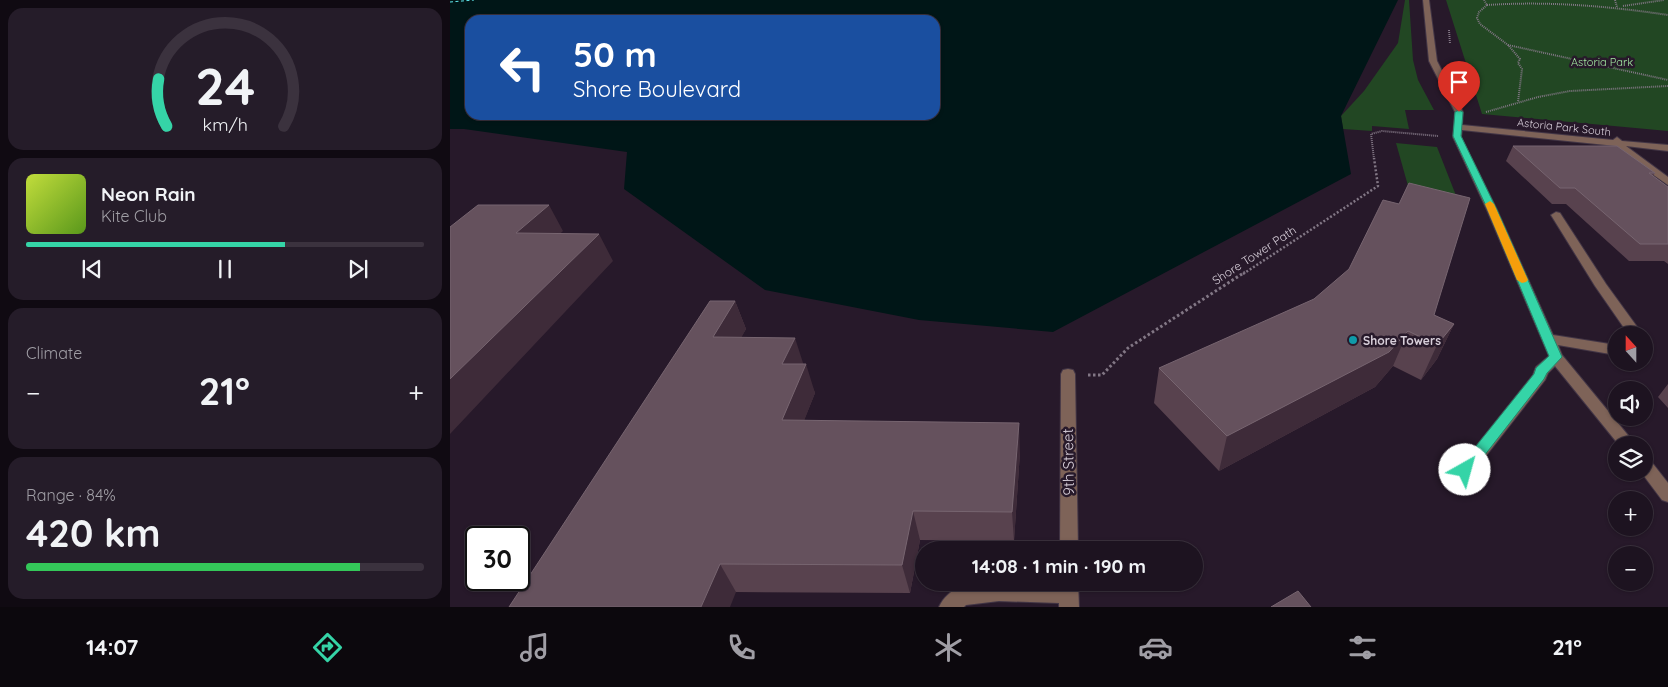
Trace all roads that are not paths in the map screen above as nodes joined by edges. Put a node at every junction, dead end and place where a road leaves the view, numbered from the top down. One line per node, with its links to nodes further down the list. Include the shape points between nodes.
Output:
1 (1426, 0): 2 (street, via 1433,61)
2 (1459, 120): 3 (street, Astoria Park South); 5 (street, Astoria Park South); 10 (street, via 1457,136)
3 (1613, 134): 4 (street, Astoria Park South); 5 (street)
4 (1668, 140)
5 (1620, 144): 6 (street, Astoria Park South); 7 (street)
6 (1668, 148)
7 (1668, 182)
8 (1556, 215): 9 (street)
9 (1630, 326)
10 (1548, 339): 11 (street); 12 (street)
11 (1608, 349)
12 (1556, 357): 14 (street); 15 (street, via 1541,371)
13 (1068, 374): 18 (street, 9th Street)
14 (1621, 436)
15 (1465, 470)
16 (1653, 476): 17 (street)
17 (1668, 495)
18 (1069, 541)
19 (1069, 594): 20 (street, via 999,592 962,596)
20 (949, 607)

